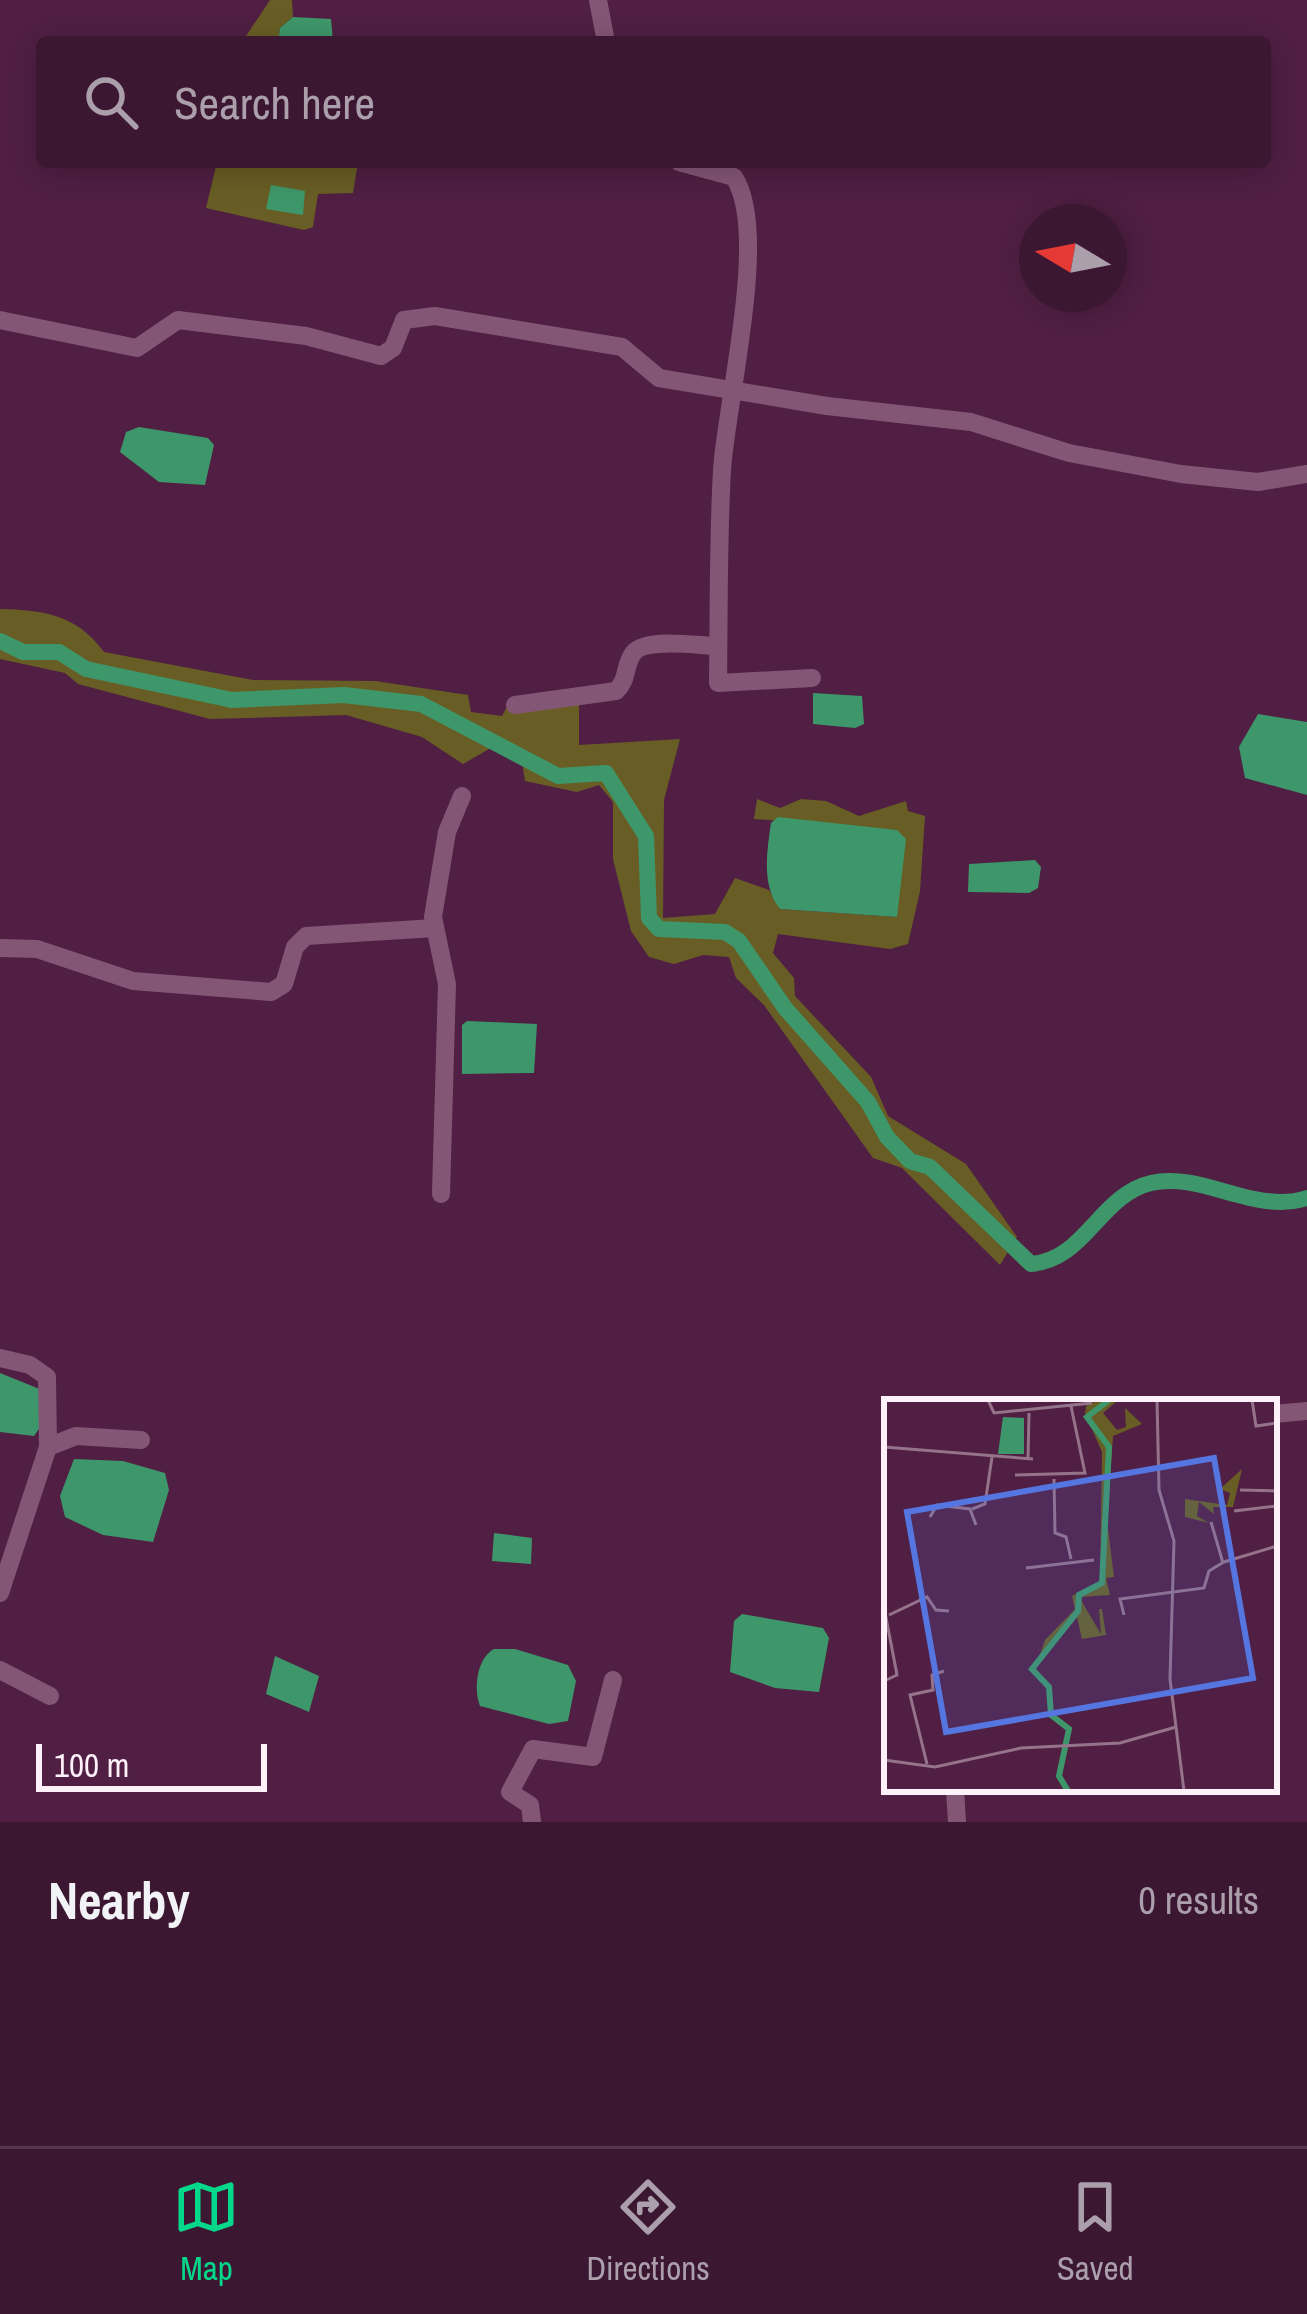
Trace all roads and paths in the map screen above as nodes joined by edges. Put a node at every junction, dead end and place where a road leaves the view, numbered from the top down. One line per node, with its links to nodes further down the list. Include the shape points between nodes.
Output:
1 (598, 0): 2 (street)
2 (605, 36)
3 (706, 168): 5 (street, via 729,173 740,189 745,265)
4 (0, 320): 5 (street, via 137,348 178,320 240,324 381,356 404,320 435,316 622,347 659,378)
5 (733, 388): 6 (street, via 970,422 1070,453 1203,478 1258,482); 7 (street, via 722,462)
6 (1307, 474)
7 (718, 646): 8 (street, via 718,683); 9 (street, via 644,645 616,691)
8 (812, 678)
9 (515, 705)
10 (462, 796): 11 (street, via 442,850)
11 (435, 928): 12 (street, via 306,936 284,984 272,992 133,981 37,949); 13 (street, via 447,984)
12 (0, 948)
13 (441, 1194)
14 (0, 1358): 18 (street, via 47,1377)
15 (1307, 1412): 16 (street)
16 (1277, 1414)
17 (141, 1440): 18 (street, via 76,1436)
18 (48, 1447): 19 (street)
19 (0, 1593)
20 (0, 1670): 22 (street)
21 (614, 1680): 24 (street, via 592,1757 533,1749 513,1779 510,1792 530,1805)
22 (50, 1696)
23 (955, 1792): 25 (street)
24 (532, 1822)
25 (957, 1822)

